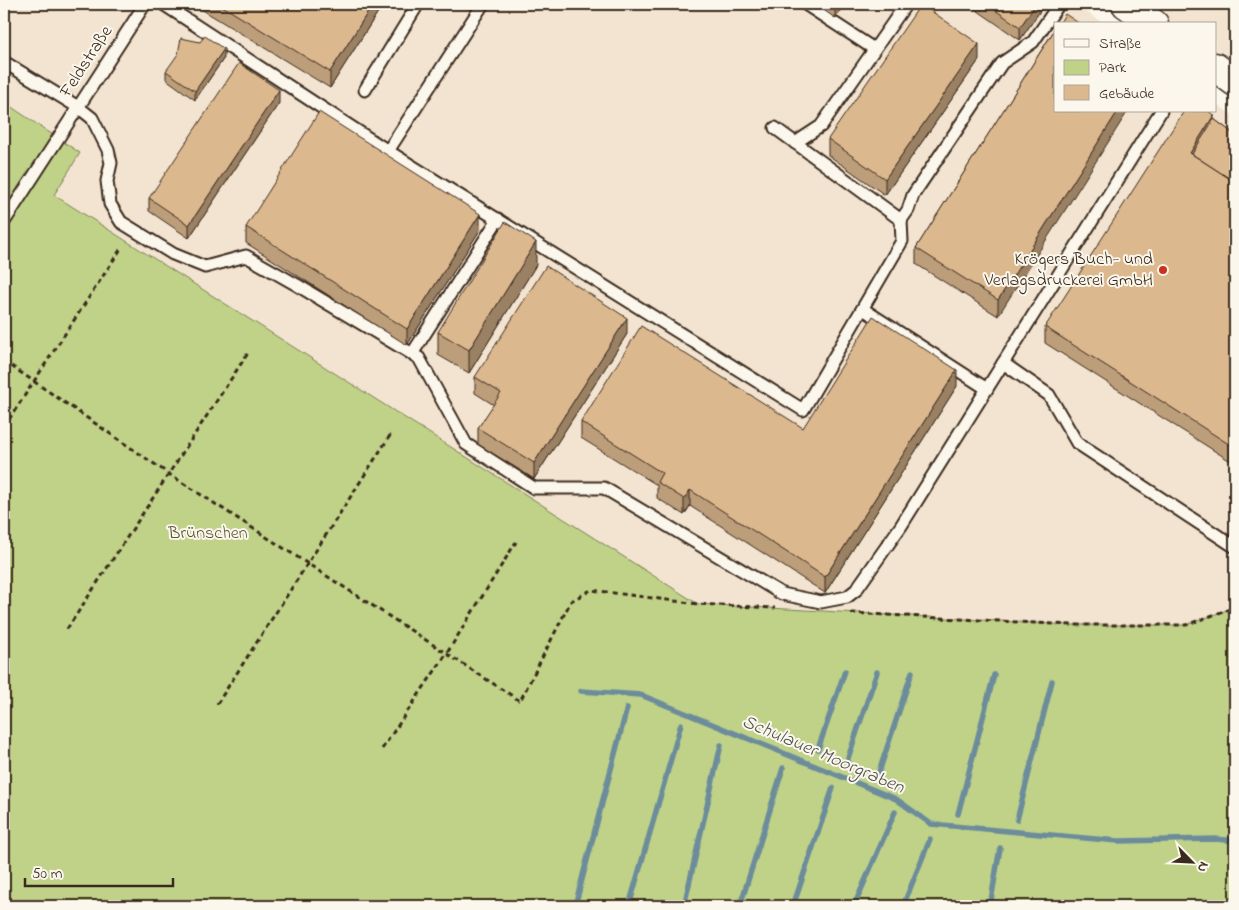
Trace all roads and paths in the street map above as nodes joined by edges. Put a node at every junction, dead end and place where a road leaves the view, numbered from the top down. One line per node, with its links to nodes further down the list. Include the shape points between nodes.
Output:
1 (146, 4): 15 (lane, Feldstraße)
2 (163, 4): 19 (lane)
3 (418, 4): 14 (lane)
4 (483, 4): 19 (lane)
5 (805, 4): 10 (lane)
6 (906, 4): 10 (lane)
7 (1059, 4): 21 (lane, via 1033,42 1002,63 913,195)
8 (1126, 4): 9 (street)
9 (1151, 22)
10 (874, 49): 18 (lane, via 821,126)
11 (4, 62): 15 (lane)
12 (1216, 69): 13 (street)
13 (1235, 82)
14 (366, 90)
15 (78, 108): 22 (lane, Feldstraße); 26 (lane, via 92,118 108,150 111,163 107,181 110,204 121,222 173,254 205,267 246,256)
16 (1160, 112): 28 (lane)
17 (775, 128): 18 (lane)
18 (795, 143): 21 (lane)
19 (388, 151): 20 (lane)
20 (498, 219): 24 (lane, via 803,410); 26 (lane)
21 (901, 220): 24 (lane, via 902,242)
22 (4, 222)
23 (122, 247): 29 (path)
24 (863, 309): 30 (lane)
25 (248, 353): 33 (path)
26 (412, 354): 30 (lane, via 418,358 466,444 534,488 604,488 782,594 821,602 848,597 856,590 901,526)
27 (4, 361): 29 (path)
28 (1003, 363): 30 (lane); 35 (lane, via 1049,395 1076,443)
29 (34, 382): 31 (path); 33 (path)
30 (987, 389)
31 (4, 427)
32 (391, 434): 36 (path)
33 (169, 474): 36 (path); 40 (path)
34 (516, 542): 41 (path)
35 (1235, 547)
36 (308, 564): 41 (path); 42 (path)
37 (1235, 607): 39 (path, via 1186,625 1071,625)
38 (779, 609): 41 (path, via 698,604 591,590 571,602 520,701)
39 (846, 612)
40 (67, 629)
41 (447, 653): 43 (path)
42 (217, 704)
43 (382, 749)

